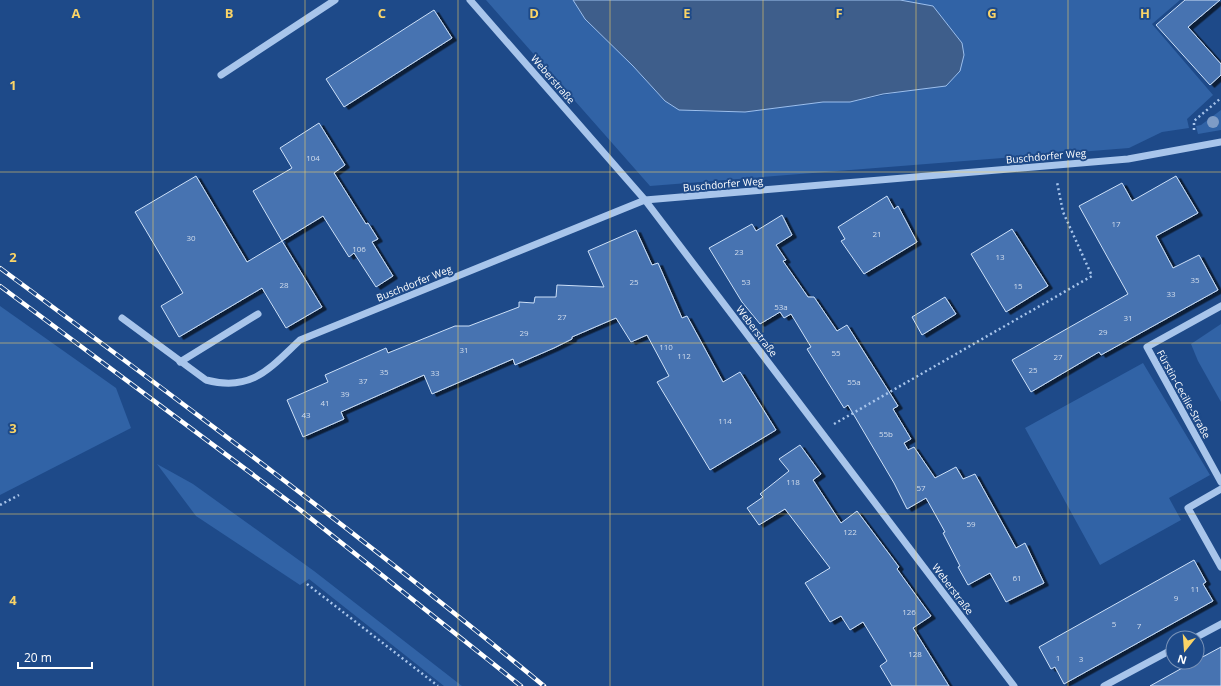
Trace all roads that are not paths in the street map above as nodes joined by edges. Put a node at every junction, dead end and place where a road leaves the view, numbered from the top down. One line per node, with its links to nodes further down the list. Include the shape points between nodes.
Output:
1 (335, 0): 3 (street)
2 (470, 0): 5 (street, Weberstraße)
3 (222, 75)
4 (1221, 142): 5 (street, Buschdorfer Weg, via 1128,159)
5 (645, 200): 9 (street, Buschdorfer Weg, via 300,340 264,373 239,383 221,384 206,380); 16 (street, Weberstraße)
6 (1221, 306): 10 (street, Fürstin-Cecilie-Straße, via 1147,347)
7 (258, 314): 9 (street)
8 (122, 318): 9 (street)
9 (180, 362)
10 (1221, 482)
11 (1221, 488): 12 (street, via 1188,508)
12 (1221, 567)
13 (1221, 624): 14 (street)
14 (1205, 633)
15 (1165, 654): 17 (street)
16 (1014, 686)
17 (1104, 686)

